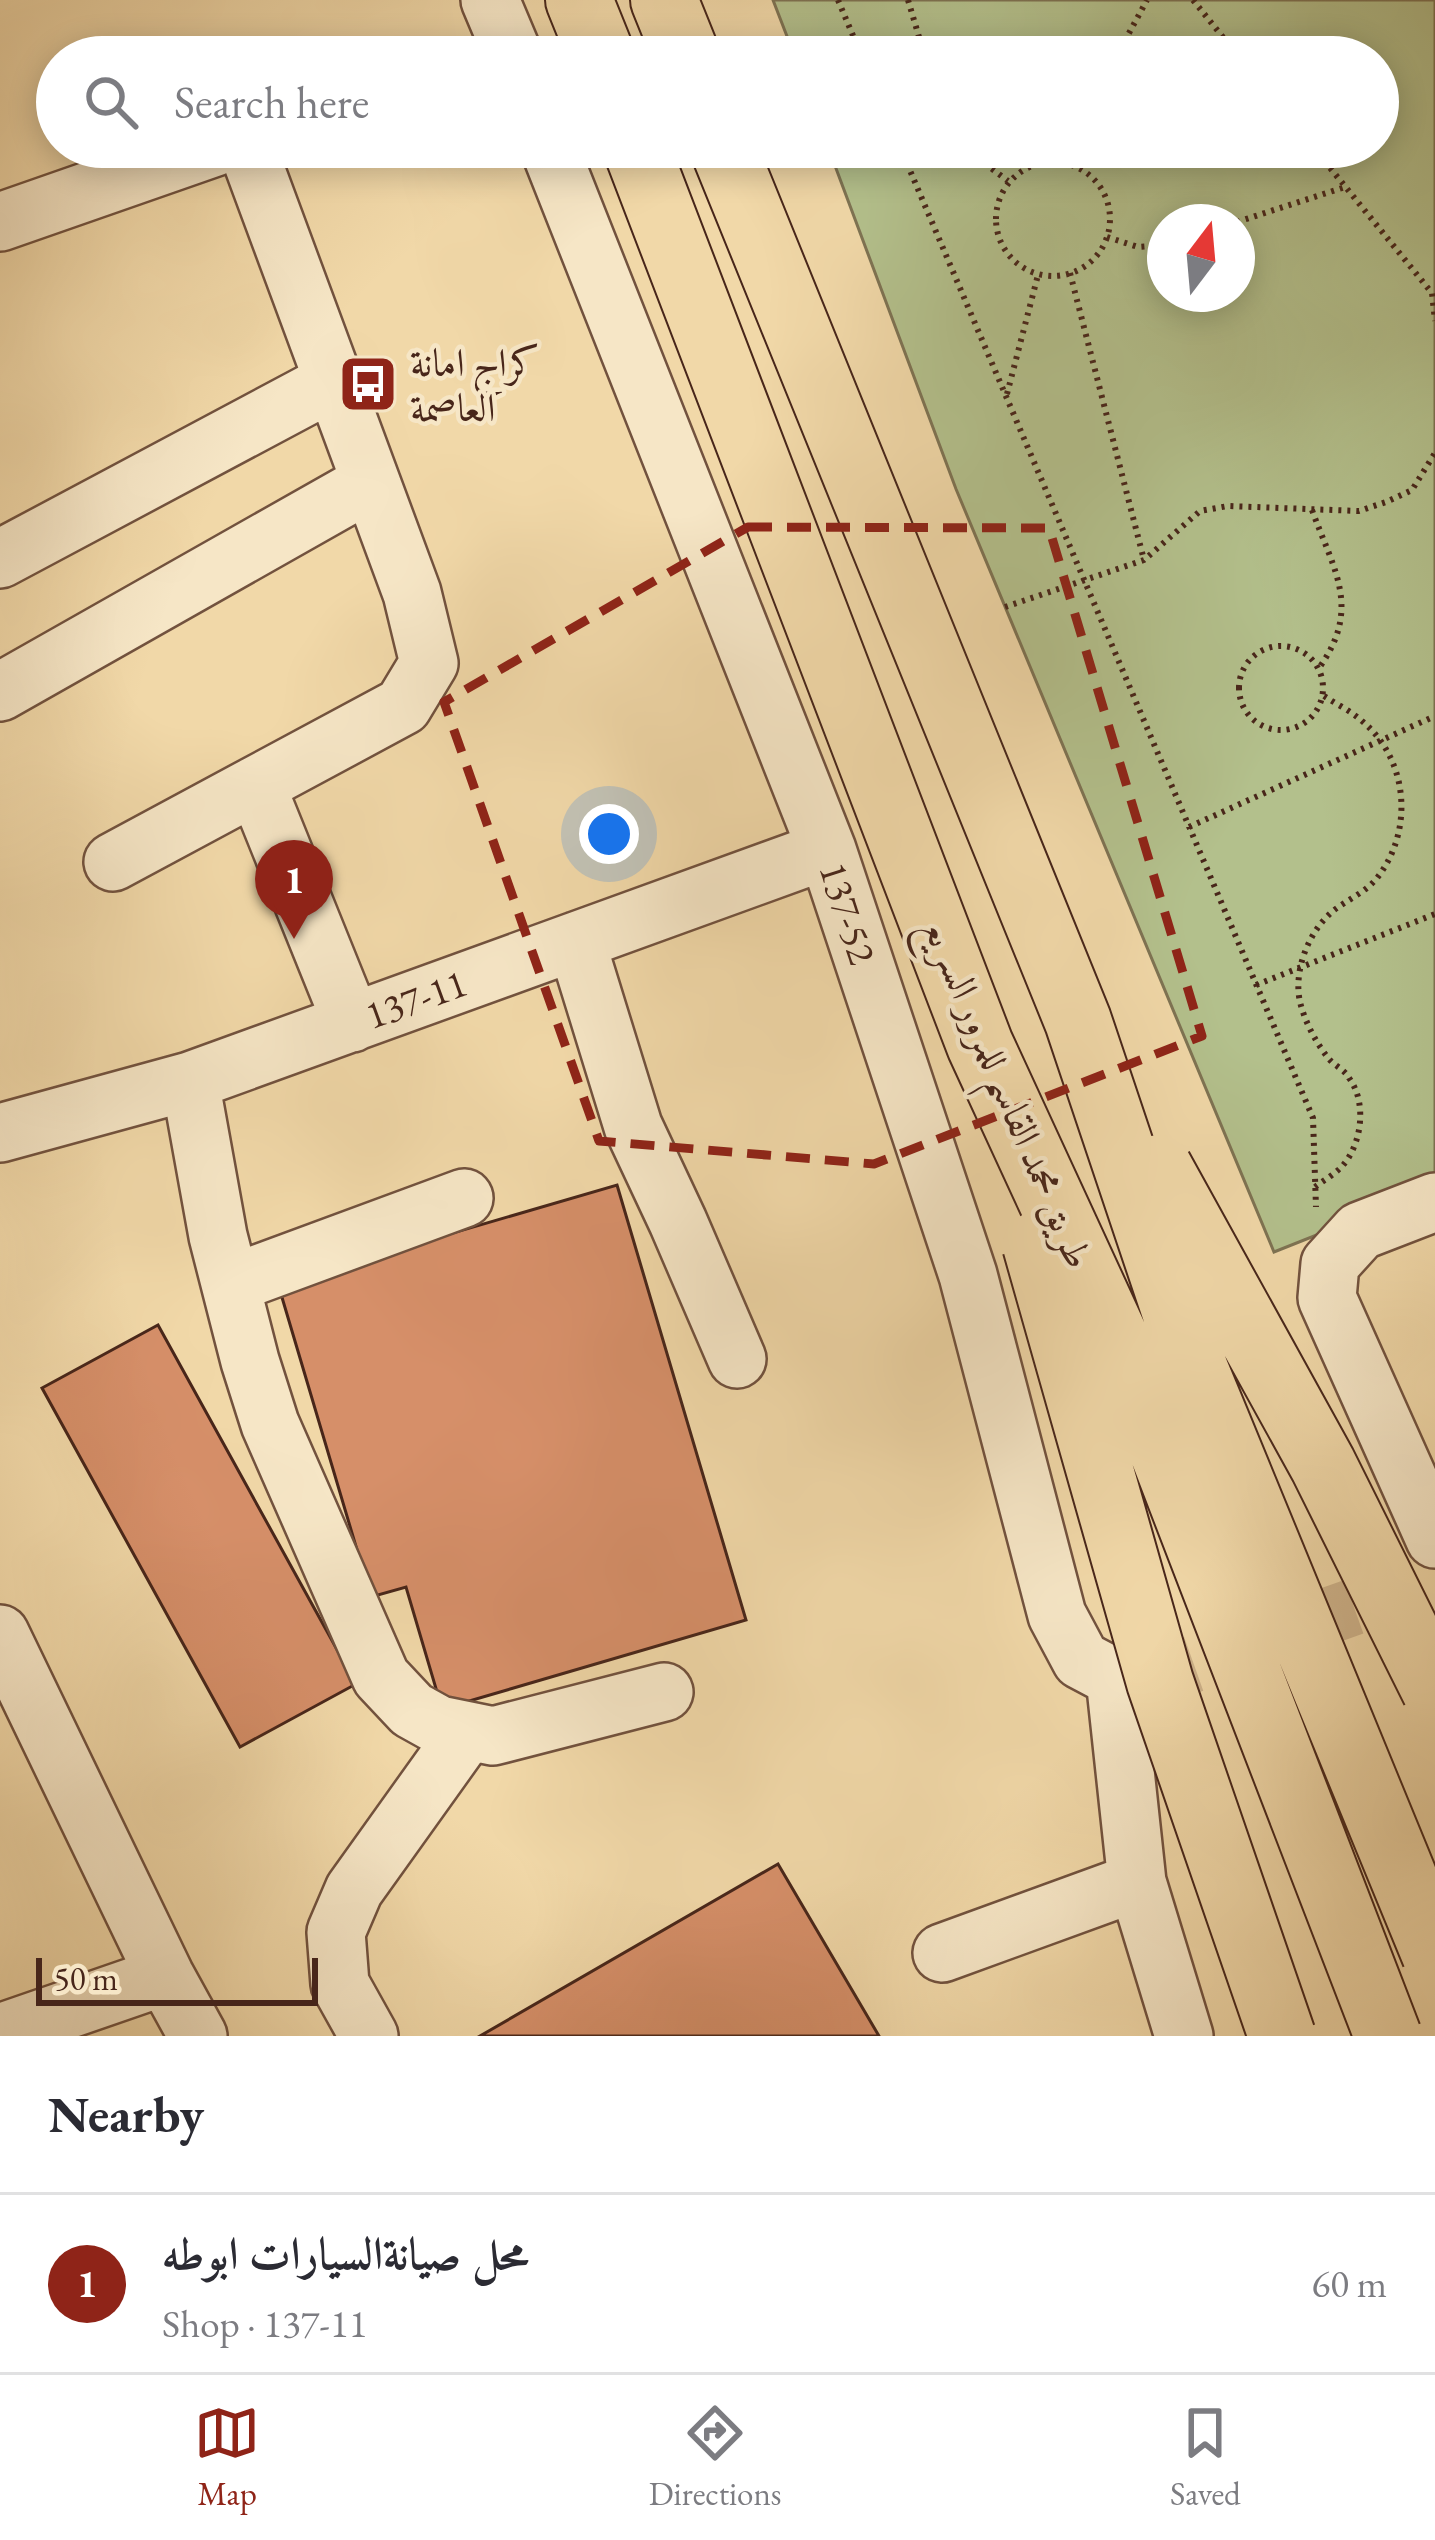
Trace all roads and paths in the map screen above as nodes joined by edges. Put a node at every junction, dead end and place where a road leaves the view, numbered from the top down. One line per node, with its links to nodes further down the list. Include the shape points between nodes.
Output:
1 (579, 0): 7 (highway)
2 (664, 0): 8 (highway)
3 (838, 0): 9 (path)
4 (908, 0): 10 (path)
5 (1147, 0): 11 (path)
6 (1193, 0): 12 (path)
7 (594, 36)
8 (679, 36)
9 (853, 36)
10 (919, 36)
11 (1127, 36)
12 (1222, 36)
13 (154, 168): 26 (street)
14 (255, 168): 32 (street)
15 (557, 168): 48 (street, 137-52)
16 (644, 168): 56 (highway, طريق محمد القاسم للمرور السريع, bridge)
17 (732, 168): 54 (highway, طريق محمد القاسم للمرور السريع, bridge)
18 (909, 168): 33 (path)
19 (991, 168): 23 (path)
20 (1026, 168): 23 (path)
21 (1080, 168): 27 (path, via 1106,194)
22 (1329, 168): 24 (path)
23 (1009, 181): 30 (path, via 995,216 998,236 1006,253)
24 (1345, 187): 25 (path); 31 (path, via 1432,293)
25 (1255, 216)
26 (0, 222)
27 (1107, 237): 28 (path); 29 (path, via 1091,262)
28 (1147, 246)
29 (1070, 273): 30 (path); 38 (path)
30 (1038, 274): 33 (path)
31 (1435, 321)
32 (334, 381): 35 (street); 37 (street)
33 (1006, 397): 39 (path)
34 (1435, 453): 36 (path, via 1412,490 1386,502 1359,511)
35 (371, 482): 42 (street); 46 (street, via 430,663 403,706)
36 (1312, 509): 38 (path, via 1200,511); 41 (path, via 1344,602 1342,626)
37 (0, 559)
38 (1144, 560): 39 (path)
39 (1084, 580): 40 (path); 47 (path)
40 (1006, 607)
41 (1319, 668): 43 (path); 43 (path, via 1298,649 1271,646 1241,673 1240,701 1256,723 1283,731 1310,721)
42 (0, 692)
43 (1324, 696): 45 (path)
44 (1435, 716): 45 (path)
45 (1381, 740): 47 (path); 52 (path, via 1398,776 1400,837 1373,883 1309,938)
46 (256, 785): 49 (street); 55 (street)
47 (1189, 827): 53 (path)
48 (827, 850): 51 (street, 137-11); 70 (street, 137-52, via 968,1275 1058,1615 1081,1660 1127,1681)
49 (113, 862)
50 (1435, 914): 52 (path)
51 (576, 941): 55 (street, 137-11); 64 (street, via 633,1126)
52 (1302, 966): 53 (path); 59 (path, via 1299,998 1313,1036 1350,1078 1359,1105 1359,1134 1343,1164)
53 (1256, 985): 59 (path, via 1313,1118)
54 (1078, 1022): 67 (highway, bridge, via 1323,1465); 72 (highway, طريق محمد القاسم للمرور السريع, bridge, via 1195,1370)
55 (352, 1023): 57 (street, 137-11)
56 (980, 1045): 78 (highway, bridge, via 1160,1682); 79 (highway, طريق محمد القاسم للمرور السريع, bridge, via 1140,1392)
57 (190, 1082): 58 (street, 137-11); 63 (street)
58 (0, 1133)
59 (1315, 1187): 62 (path)
60 (464, 1198): 63 (street)
61 (1435, 1202): 65 (street, via 1360,1231 1330,1264 1327,1298)
62 (1316, 1211)
63 (231, 1284): 69 (street, via 270,1424 381,1677 412,1710)
64 (737, 1359)
65 (1427, 1567)
66 (0, 1634): 73 (street)
67 (1435, 1690)
68 (664, 1692): 69 (street, via 493,1736)
69 (466, 1732): 76 (street, via 354,1890 336,1932 340,1984)
70 (1136, 1882): 71 (street); 77 (street)
71 (943, 1953)
72 (1435, 1954)
73 (165, 1976): 74 (street); 75 (street)
74 (0, 2033)
75 (198, 2036)
76 (369, 2036)
77 (1184, 2036)
78 (1282, 2036)
79 (1388, 2036)

